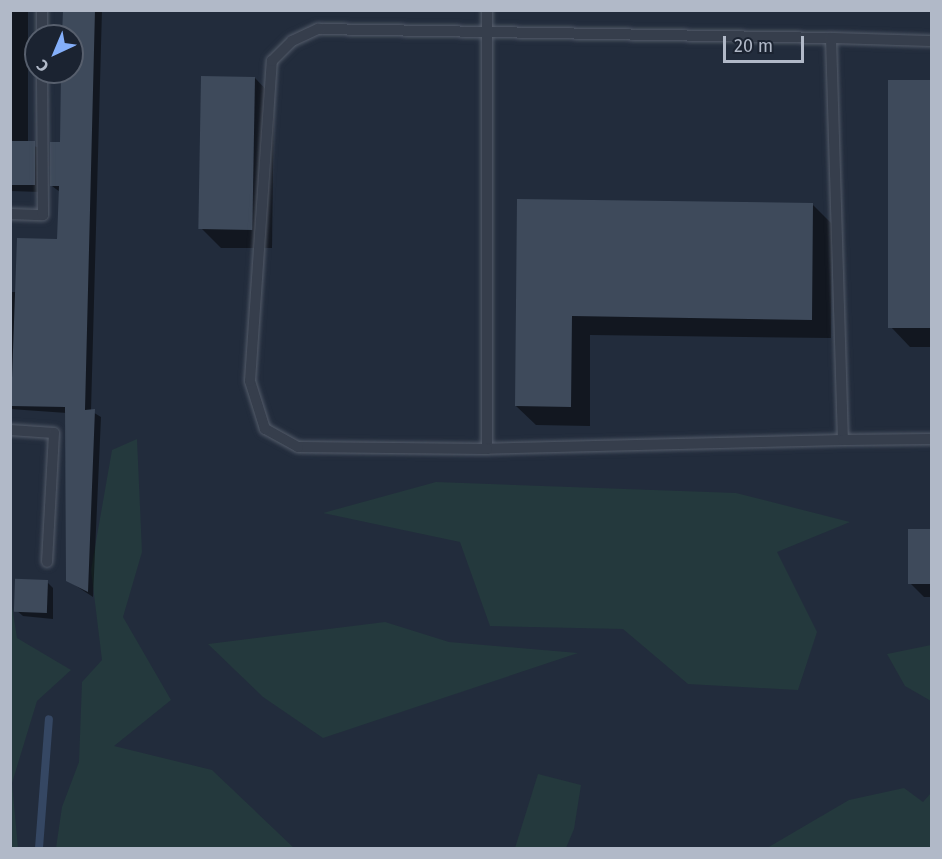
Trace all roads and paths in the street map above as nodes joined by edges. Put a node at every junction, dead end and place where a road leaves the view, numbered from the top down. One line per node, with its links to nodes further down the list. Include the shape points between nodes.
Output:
1 (487, 10): 2 (lane)
2 (487, 29): 3 (lane); 10 (lane); 10 (lane, via 318,29 292,41 272,61 250,381 265,429 298,447)
3 (831, 38): 4 (lane); 9 (lane)
4 (932, 41)
5 (42, 84): 6 (lane, via 44,215)
6 (10, 214)
7 (10, 430): 11 (lane, via 54,433)
8 (932, 439): 9 (lane)
9 (843, 440): 10 (lane)
10 (487, 449)
11 (47, 562)

